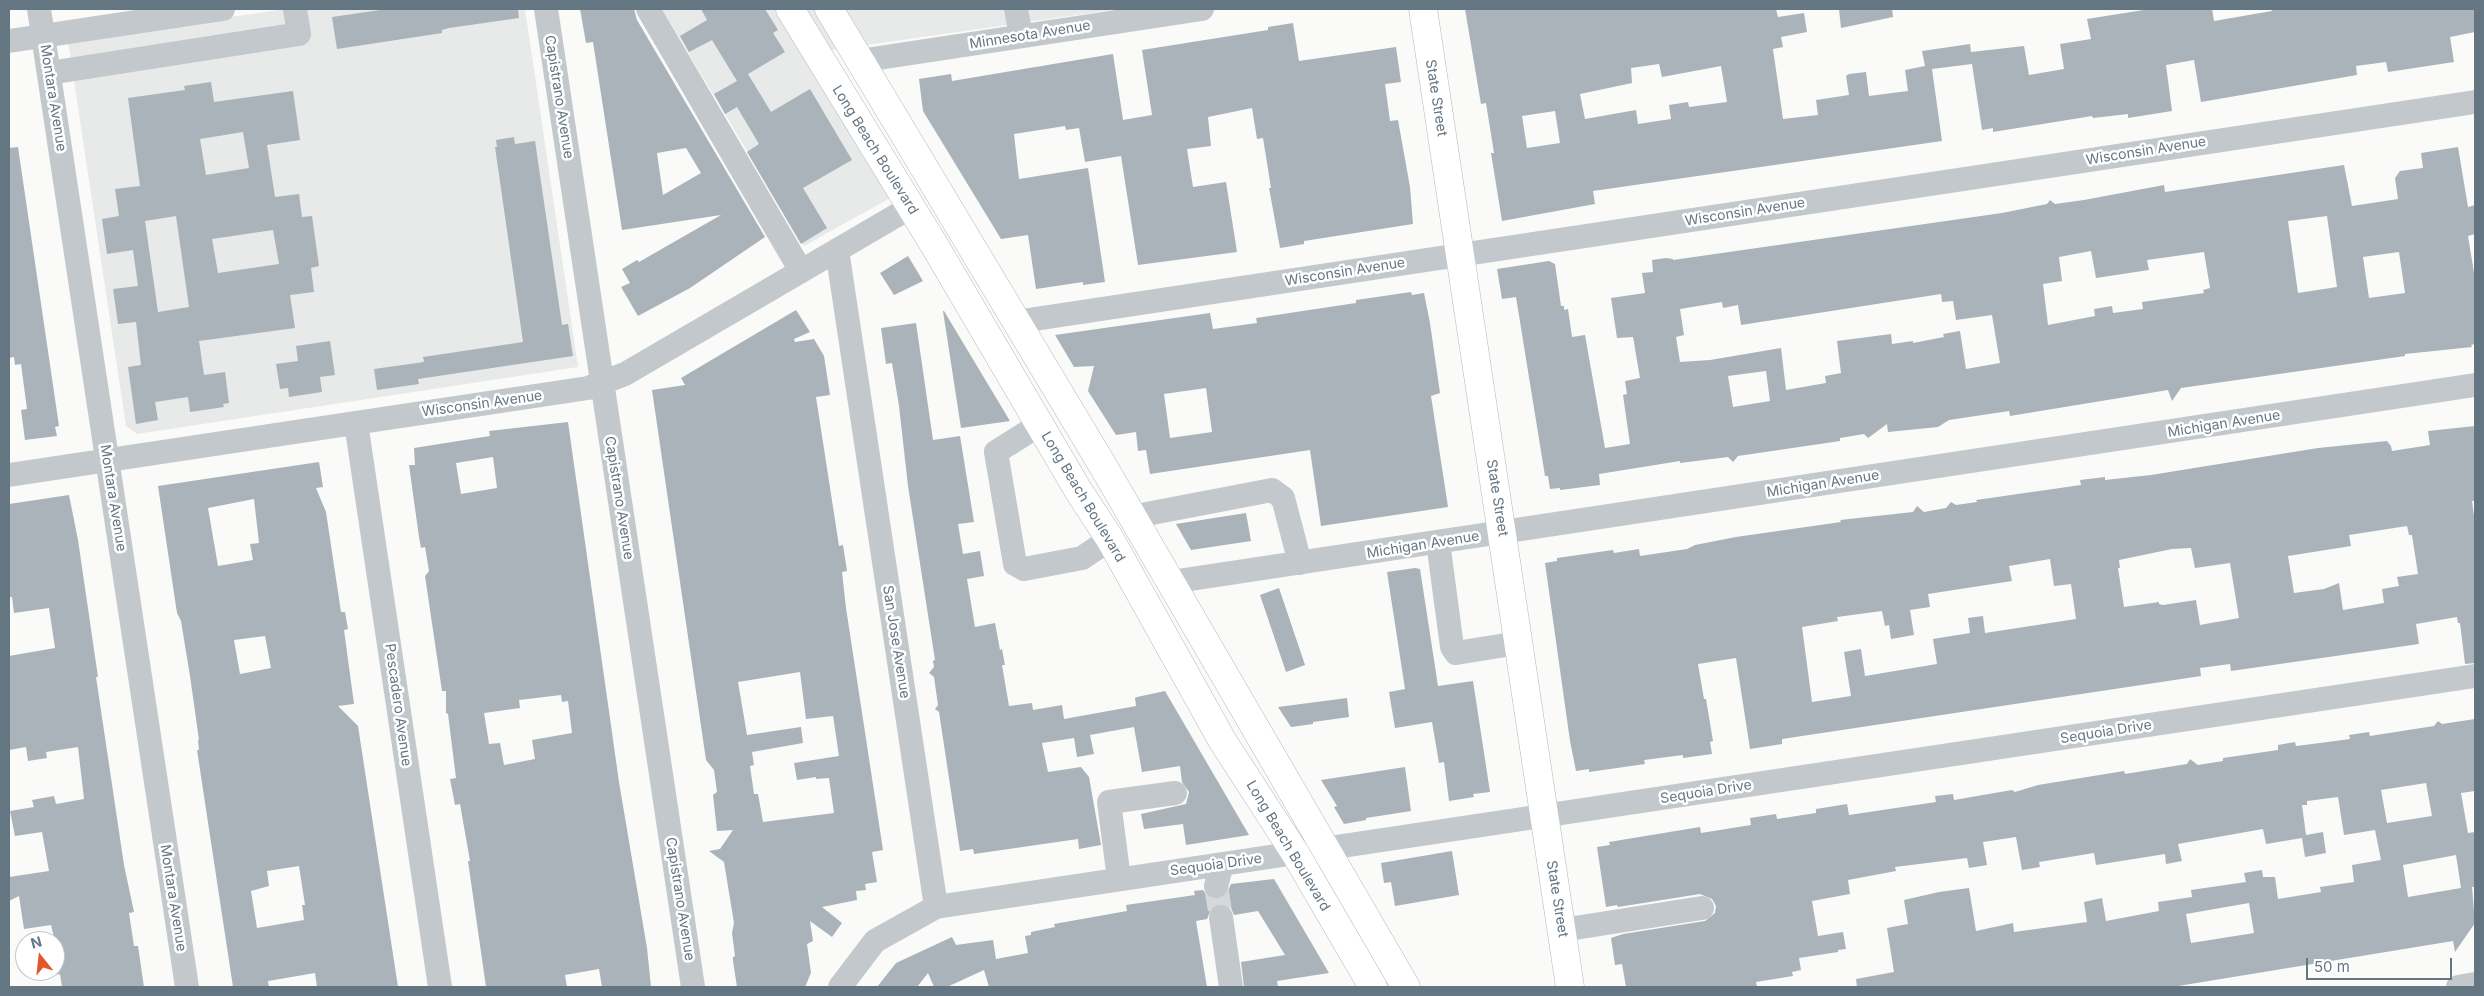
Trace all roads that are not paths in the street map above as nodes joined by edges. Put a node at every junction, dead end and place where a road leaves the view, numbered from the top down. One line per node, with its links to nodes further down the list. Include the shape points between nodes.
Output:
1 (39, 9): 11 (street, Montara Avenue)
2 (224, 9): 11 (street)
3 (295, 9): 15 (street, via 299,34)
4 (546, 9): 23 (street, Capistrano Avenue)
5 (648, 9): 21 (street)
6 (790, 9): 17 (main road, Long Beach Boulevard)
7 (829, 9): 14 (main road)
8 (1016, 9): 12 (street)
9 (1202, 9): 12 (street, Minnesota Avenue)
10 (1423, 9): 20 (main road, State Street)
11 (43, 36): 13 (street); 15 (street, Montara Avenue)
12 (1021, 36): 14 (street, Minnesota Avenue)
13 (9, 41)
14 (859, 60): 22 (main road)
15 (49, 73): 27 (street, Montara Avenue)
16 (2475, 102): 20 (street, Wisconsin Avenue)
17 (911, 207): 18 (main road, Long Beach Boulevard); 19 (street, Wisconsin Avenue)
18 (936, 248): 22 (main road, via 956,254 995,317 1005,323); 26 (main road, Long Beach Boulevard)
19 (837, 250): 21 (street, Wisconsin Avenue); 42 (street, San Jose Avenue)
20 (1460, 255): 22 (street, Wisconsin Avenue); 30 (main road, State Street)
21 (800, 271): 23 (street, Wisconsin Avenue, via 625,374)
22 (1015, 322): 29 (main road)
23 (602, 383): 25 (street, Wisconsin Avenue, via 588,388); 49 (street, Capistrano Avenue)
24 (2475, 386): 30 (street, Michigan Avenue)
25 (356, 423): 27 (street, Wisconsin Avenue); 48 (street, Pescadero Avenue)
26 (1039, 426): 31 (main road, Long Beach Boulevard); 31 (street, via 996,452 1015,564 1024,569 1082,558)
27 (108, 460): 28 (street, Wisconsin Avenue); 47 (street, Montara Avenue)
28 (9, 475)
29 (1131, 517): 33 (street, via 1272,490 1283,498); 34 (main road)
30 (1502, 533): 32 (street, Michigan Avenue); 35 (main road, State Street)
31 (1110, 539): 40 (main road, Long Beach Boulevard, via 1222,740)
32 (1438, 542): 33 (street, Michigan Avenue); 35 (street, via 1452,648 1456,653)
33 (1300, 563): 34 (street, Michigan Avenue)
34 (1171, 582): 39 (main road)
35 (1518, 643): 38 (main road, State Street)
36 (2475, 676): 38 (street, Sequoia Drive)
37 (1175, 793): 41 (street, via 1109,802)
38 (1544, 816): 39 (street, Sequoia Drive); 45 (main road, State Street)
39 (1325, 849): 40 (street, Sequoia Drive); 53 (main road)
40 (1295, 853): 41 (street, Sequoia Drive, via 1219,875); 52 (main road, Long Beach Boulevard)
41 (1119, 879): 42 (street, Sequoia Drive)
42 (936, 907): 50 (street, via 874,941)
43 (1702, 908): 45 (street)
44 (1221, 917): 51 (street)
45 (1562, 930): 54 (main road, State Street)
46 (2475, 984): 55 (street)
47 (187, 987)
48 (440, 987)
49 (693, 987)
50 (840, 987)
51 (1231, 987)
52 (1372, 987)
53 (1406, 987)
54 (1570, 987)
55 (2458, 987)

